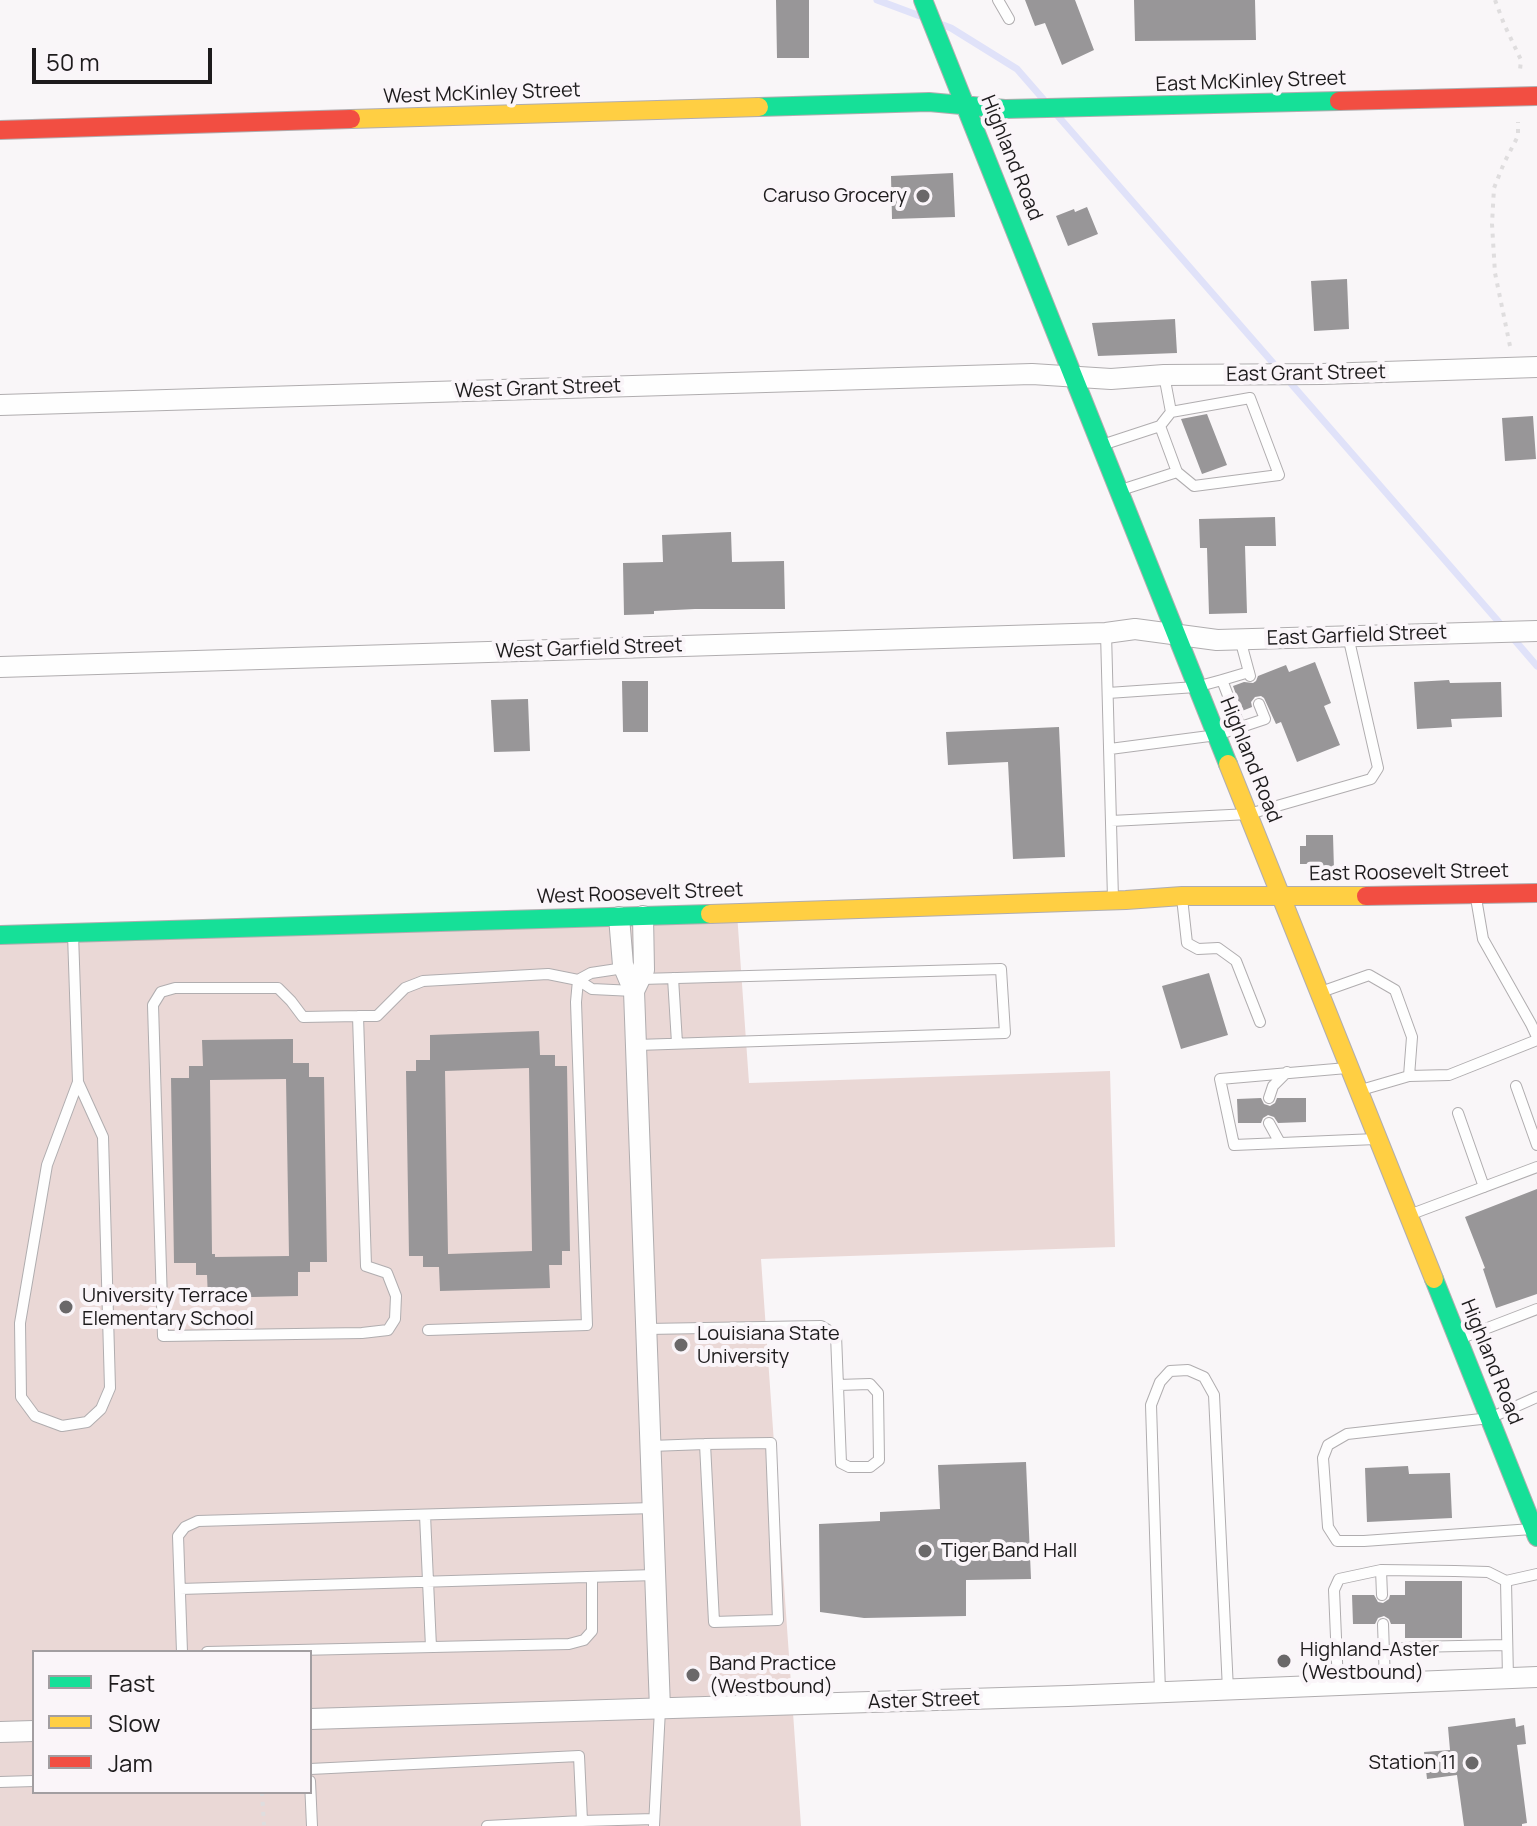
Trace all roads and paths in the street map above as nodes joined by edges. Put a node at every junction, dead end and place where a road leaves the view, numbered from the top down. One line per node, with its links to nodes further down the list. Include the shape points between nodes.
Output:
1 (923, 0): 6 (street, Highland Road)
2 (998, 0): 4 (lane)
3 (1495, 0): 5 (path, via 1521,60)
4 (1009, 19)
5 (1528, 96): 6 (street, East McKinley Street, via 1088,108); 8 (path, via 1518,136 1494,188 1492,224 1495,273 1511,351)
6 (966, 106): 7 (street, West McKinley Street, via 929,102); 10 (street, Highland Road)
7 (0, 130)
8 (1527, 368): 9 (street, East Grant Street)
9 (1164, 375): 10 (street, East Grant Street); 12 (lane)
10 (1075, 377): 11 (street, West Grant Street, via 1016,374); 14 (street, Highland Road)
11 (0, 405)
12 (1171, 412): 13 (lane); 15 (lane, via 1250,398 1279,475 1194,486)
13 (1160, 426): 14 (lane); 15 (lane)
14 (1101, 445): 16 (street, Highland Road)
15 (1177, 472): 16 (lane)
16 (1119, 490): 19 (street, Highland Road)
17 (1537, 631): 20 (street, East Garfield Street)
18 (1106, 633): 19 (street, West Garfield Street, via 1135,629); 22 (street, West Garfield Street); 25 (lane)
19 (1177, 635): 21 (street, East Garfield Street); 24 (street, Highland Road)
20 (1348, 636): 21 (street, East Garfield Street); 30 (lane, via 1378,768 1371,779)
21 (1240, 639): 23 (lane, via 1250,676)
22 (0, 667)
23 (1222, 680): 24 (lane); 27 (lane)
24 (1196, 687): 25 (lane); 28 (street, Highland Road)
25 (1108, 693): 29 (lane)
26 (1259, 704): 27 (lane, via 1265,719)
27 (1240, 727): 28 (lane)
28 (1217, 735): 29 (lane); 30 (street, Highland Road)
29 (1110, 749): 31 (lane)
30 (1249, 814): 31 (lane); 35 (street, Highland Road)
31 (1111, 821): 36 (lane)
32 (1476, 893): 33 (street, East Roosevelt Street); 35 (street, East Roosevelt Street); 47 (lane, via 1483,939)
33 (1537, 893)
34 (1182, 896): 35 (street, West Roosevelt Street); 36 (street, West Roosevelt Street); 46 (lane, via 1187,943 1198,949 1218,948 1236,961)
35 (1281, 897): 44 (street, Highland Road)
36 (1113, 900): 37 (street, West Roosevelt Street)
37 (643, 916): 38 (street, West Roosevelt Street); 42 (street, via 644,970)
38 (619, 917): 39 (street, West Roosevelt Street); 42 (street)
39 (73, 933): 40 (street, West Roosevelt Street); 53 (lane)
40 (1, 940)
41 (673, 978): 42 (lane); 48 (lane); 48 (lane, via 1001,969 1005,1033)
42 (633, 979): 43 (lane, via 591,973); 43 (lane, via 592,989); 49 (street)
43 (578, 980): 45 (lane, via 548,974 423,981 405,988 377,1016); 67 (lane, via 587,1325)
44 (1319, 992): 50 (street, Highland Road); 52 (lane, via 1369,975 1395,990 1412,1037)
45 (358, 1016): 45 (lane, via 303,1017 278,988 175,988 161,992 153,1005 163,1336 362,1333 388,1330 395,1319 396,1296 387,1273 366,1266)
46 (1260, 1022)
47 (1537, 1039): 52 (lane, via 1449,1075)
48 (677, 1043): 49 (lane)
49 (637, 1045): 66 (street)
50 (1349, 1068): 51 (lane); 55 (street, Highland Road)
51 (1287, 1072): 56 (lane); 60 (lane, via 1220,1079 1234,1145)
52 (1409, 1076): 55 (lane)
53 (78, 1082): 53 (lane, via 103,1137 110,1388 101,1409 87,1422 62,1426 35,1416 21,1397 20,1323 47,1165)
54 (1516, 1086): 61 (lane)
55 (1359, 1091): 59 (street, Highland Road)
56 (1269, 1098)
57 (1458, 1113): 63 (lane)
58 (1269, 1123): 60 (lane)
59 (1378, 1139): 60 (lane); 64 (street, Highland Road)
60 (1280, 1143)
61 (1537, 1145)
62 (1537, 1167): 63 (lane)
63 (1484, 1187): 64 (lane)
64 (1407, 1215): 68 (street, Highland Road)
65 (1537, 1309): 68 (lane)
66 (647, 1329): 69 (lane, via 821,1326 836,1335); 73 (street)
67 (428, 1330)
68 (1457, 1339): 71 (street, Highland Road)
69 (838, 1385): 69 (lane, via 841,1463 870,1467 879,1460 878,1393 870,1384)
70 (1537, 1397): 71 (lane)
71 (1490, 1418): 76 (street, Highland Road); 76 (lane, via 1347,1434 1328,1445 1323,1458 1328,1527 1337,1541)
72 (705, 1444): 72 (lane, via 771,1443 778,1620 714,1622); 73 (lane)
73 (651, 1446): 74 (street)
74 (653, 1508): 75 (lane); 79 (street)
75 (425, 1515): 82 (lane); 83 (lane, via 198,1521 178,1536)
76 (1535, 1533)
77 (1381, 1570): 81 (lane, via 1488,1572); 84 (lane); 94 (lane, via 1339,1579 1334,1590)
78 (1537, 1574): 81 (lane)
79 (655, 1575): 80 (lane); 97 (street)
80 (592, 1577): 82 (lane); 87 (lane, via 592,1631 584,1640)
81 (1506, 1581): 86 (lane)
82 (427, 1582): 83 (lane); 87 (lane)
83 (180, 1589): 88 (lane)
84 (1382, 1595)
85 (1383, 1624): 90 (lane)
86 (1506, 1645): 90 (lane); 92 (lane)
87 (431, 1647): 89 (lane)
88 (182, 1650)
89 (297, 1650)
90 (1384, 1651): 93 (lane)
91 (1537, 1677): 92 (street, Aster Street)
92 (1508, 1678): 93 (street, Aster Street)
93 (1385, 1683): 94 (street, Aster Street)
94 (1338, 1685): 95 (street, Aster Street)
95 (1228, 1690): 96 (street, Aster Street); 96 (lane, via 1214,1395 1204,1377 1188,1370 1170,1371 1151,1405)
96 (1160, 1692): 97 (street, Aster Street)
97 (660, 1709): 98 (street, Aster Street); 106 (lane)
98 (312, 1719)
99 (32, 1731): 100 (street)
100 (0, 1732)
101 (312, 1769): 107 (lane, via 579,1756)
102 (32, 1781): 103 (lane)
103 (0, 1782)
104 (262, 1794): 108 (path)
105 (311, 1794): 109 (lane)
106 (654, 1823): 107 (lane)
107 (582, 1824): 110 (lane)
108 (264, 1825)
109 (312, 1826)
110 (487, 1826)

